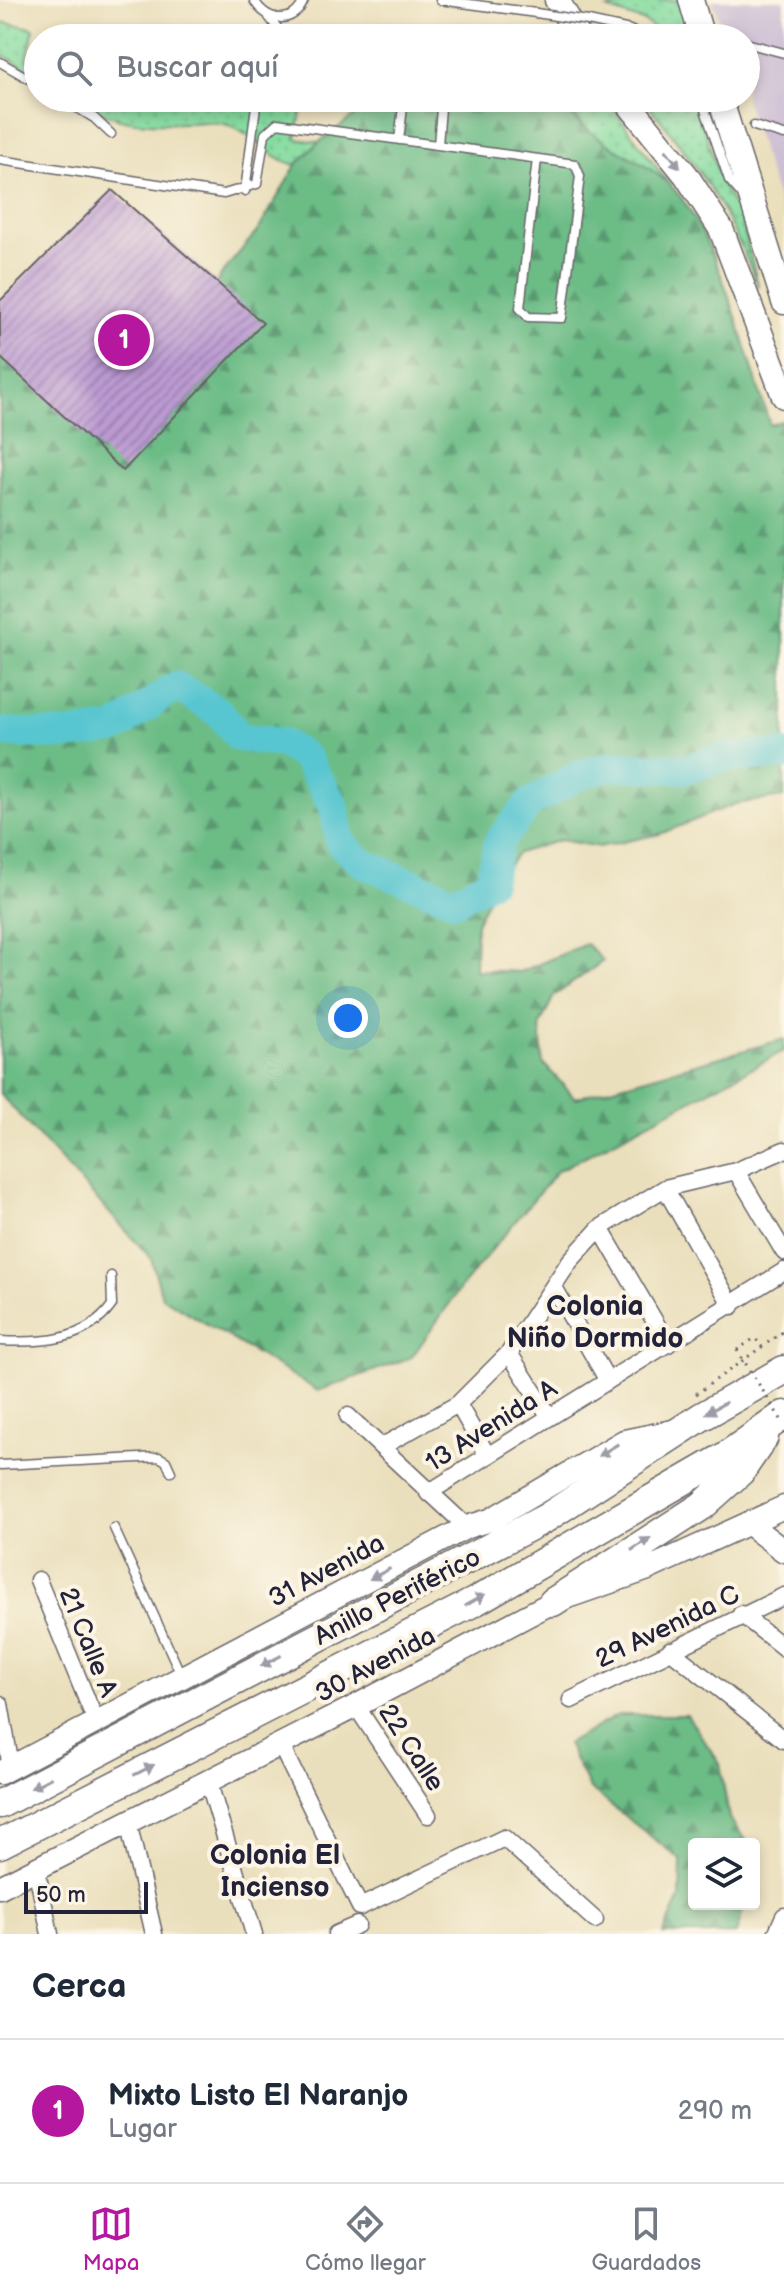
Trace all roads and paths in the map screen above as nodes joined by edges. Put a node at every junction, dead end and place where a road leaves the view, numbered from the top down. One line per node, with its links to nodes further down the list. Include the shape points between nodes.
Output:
1 (254, 0): 6 (lane)
2 (304, 0): 6 (lane, via 292,15)
3 (440, 0): 5 (lane)
4 (691, 0): 9 (main road)
5 (546, 6): 8 (main road)
6 (269, 17): 7 (lane)
7 (274, 24)
8 (576, 24)
9 (698, 24)
10 (760, 47): 11 (lane)
11 (784, 53)
12 (0, 62): 13 (lane)
13 (24, 76)
14 (80, 112): 22 (lane)
15 (255, 112): 28 (lane)
16 (402, 112): 24 (lane)
17 (441, 112): 25 (lane)
18 (635, 112): 31 (main road, one-way to 31, via 721,229)
19 (706, 112): 29 (lane, via 729,180)
20 (724, 112): 29 (main road)
21 (754, 126): 23 (lane)
22 (111, 134)
23 (784, 135)
24 (399, 140): 25 (lane); 28 (lane, via 277,123 265,134 257,184)
25 (438, 145): 26 (lane)
26 (537, 159): 26 (lane, via 575,164 580,176 562,318 555,321 528,317 520,308)
27 (0, 160): 28 (lane, via 224,194)
28 (245, 191)
29 (753, 208): 30 (main road)
30 (784, 302)
31 (781, 386)
32 (784, 1150): 33 (street)
33 (736, 1171): 34 (street); 36 (street)
34 (665, 1188): 35 (street); 40 (street)
35 (600, 1228): 39 (street, via 570,1261); 43 (street)
36 (784, 1252)
37 (784, 1271): 40 (street, 13 Avenida A)
38 (111, 1276): 42 (lane, via 112,1305 74,1334 48,1342)
39 (555, 1289): 45 (street); 48 (street)
40 (732, 1306): 43 (street, 13 Avenida A)
41 (784, 1331): 44 (path)
42 (0, 1341)
43 (668, 1344): 48 (street, 13 Avenida A)
44 (762, 1347): 52 (path, bridge, via 755,1338 737,1350); 53 (path, via 698,1390)
45 (509, 1353): 49 (street); 51 (street)
46 (784, 1364): 47 (highway, Anillo Periférico)
47 (773, 1377): 53 (highway, Anillo Periférico, one-way to 53)
48 (608, 1381): 51 (street, 13 Avenida A)
49 (458, 1404): 54 (street); 55 (street)
50 (348, 1416): 54 (street)
51 (550, 1417): 55 (street, 13 Avenida A)
52 (781, 1420): 66 (highway, one-way to 52, via 702,1506 741,1471); 82 (highway, Anillo Periférico, one-way to 52, via 476,1601)
53 (682, 1429): 61 (street, 31 Avenida, one-way to 61, via 624,1441 490,1520); 79 (highway, Anillo Periférico, one-way to 79, via 546,1518)
54 (381, 1447): 58 (street)
55 (487, 1455): 58 (street, 13 Avenida A)
56 (0, 1465): 57 (lane, via 159,1457)
57 (171, 1472)
58 (428, 1493): 61 (street)
59 (784, 1507): 60 (street, 30 Avenida)
60 (750, 1525): 63 (street); 66 (street, 30 Avenida)
61 (467, 1527): 70 (street, 31 Avenida, one-way to 70)
62 (114, 1528): 70 (lane)
63 (784, 1551)
64 (38, 1580): 74 (street, 21 Calle A)
65 (784, 1596): 67 (street, 29 Avenida C)
66 (553, 1602): 73 (street, 30 Avenida)
67 (741, 1614): 68 (street); 69 (street, 29 Avenida C)
68 (784, 1648)
69 (670, 1650): 71 (street, 29 Avenida C); 75 (street)
70 (183, 1678): 74 (street, 31 Avenida)
71 (571, 1700)
72 (0, 1704): 77 (street)
73 (356, 1706): 76 (street, 30 Avenida); 80 (street, 22 Calle)
74 (96, 1722): 77 (street, 31 Avenida)
75 (784, 1740)
76 (280, 1744): 78 (street, 30 Avenida); 85 (street, via 357,1904 369,1906 498,1840 509,1841)
77 (6, 1770)
78 (208, 1780): 81 (street, 30 Avenida); 89 (street)
79 (0, 1804)
80 (428, 1815)
81 (128, 1822): 83 (street, 30 Avenida); 88 (street)
82 (0, 1844)
83 (36, 1867): 84 (street, 30 Avenida); 87 (street)
84 (0, 1887)
85 (595, 1920)
86 (357, 1925): 90 (street)
87 (50, 1934)
88 (154, 1934)
89 (254, 1934)
90 (336, 1934)

